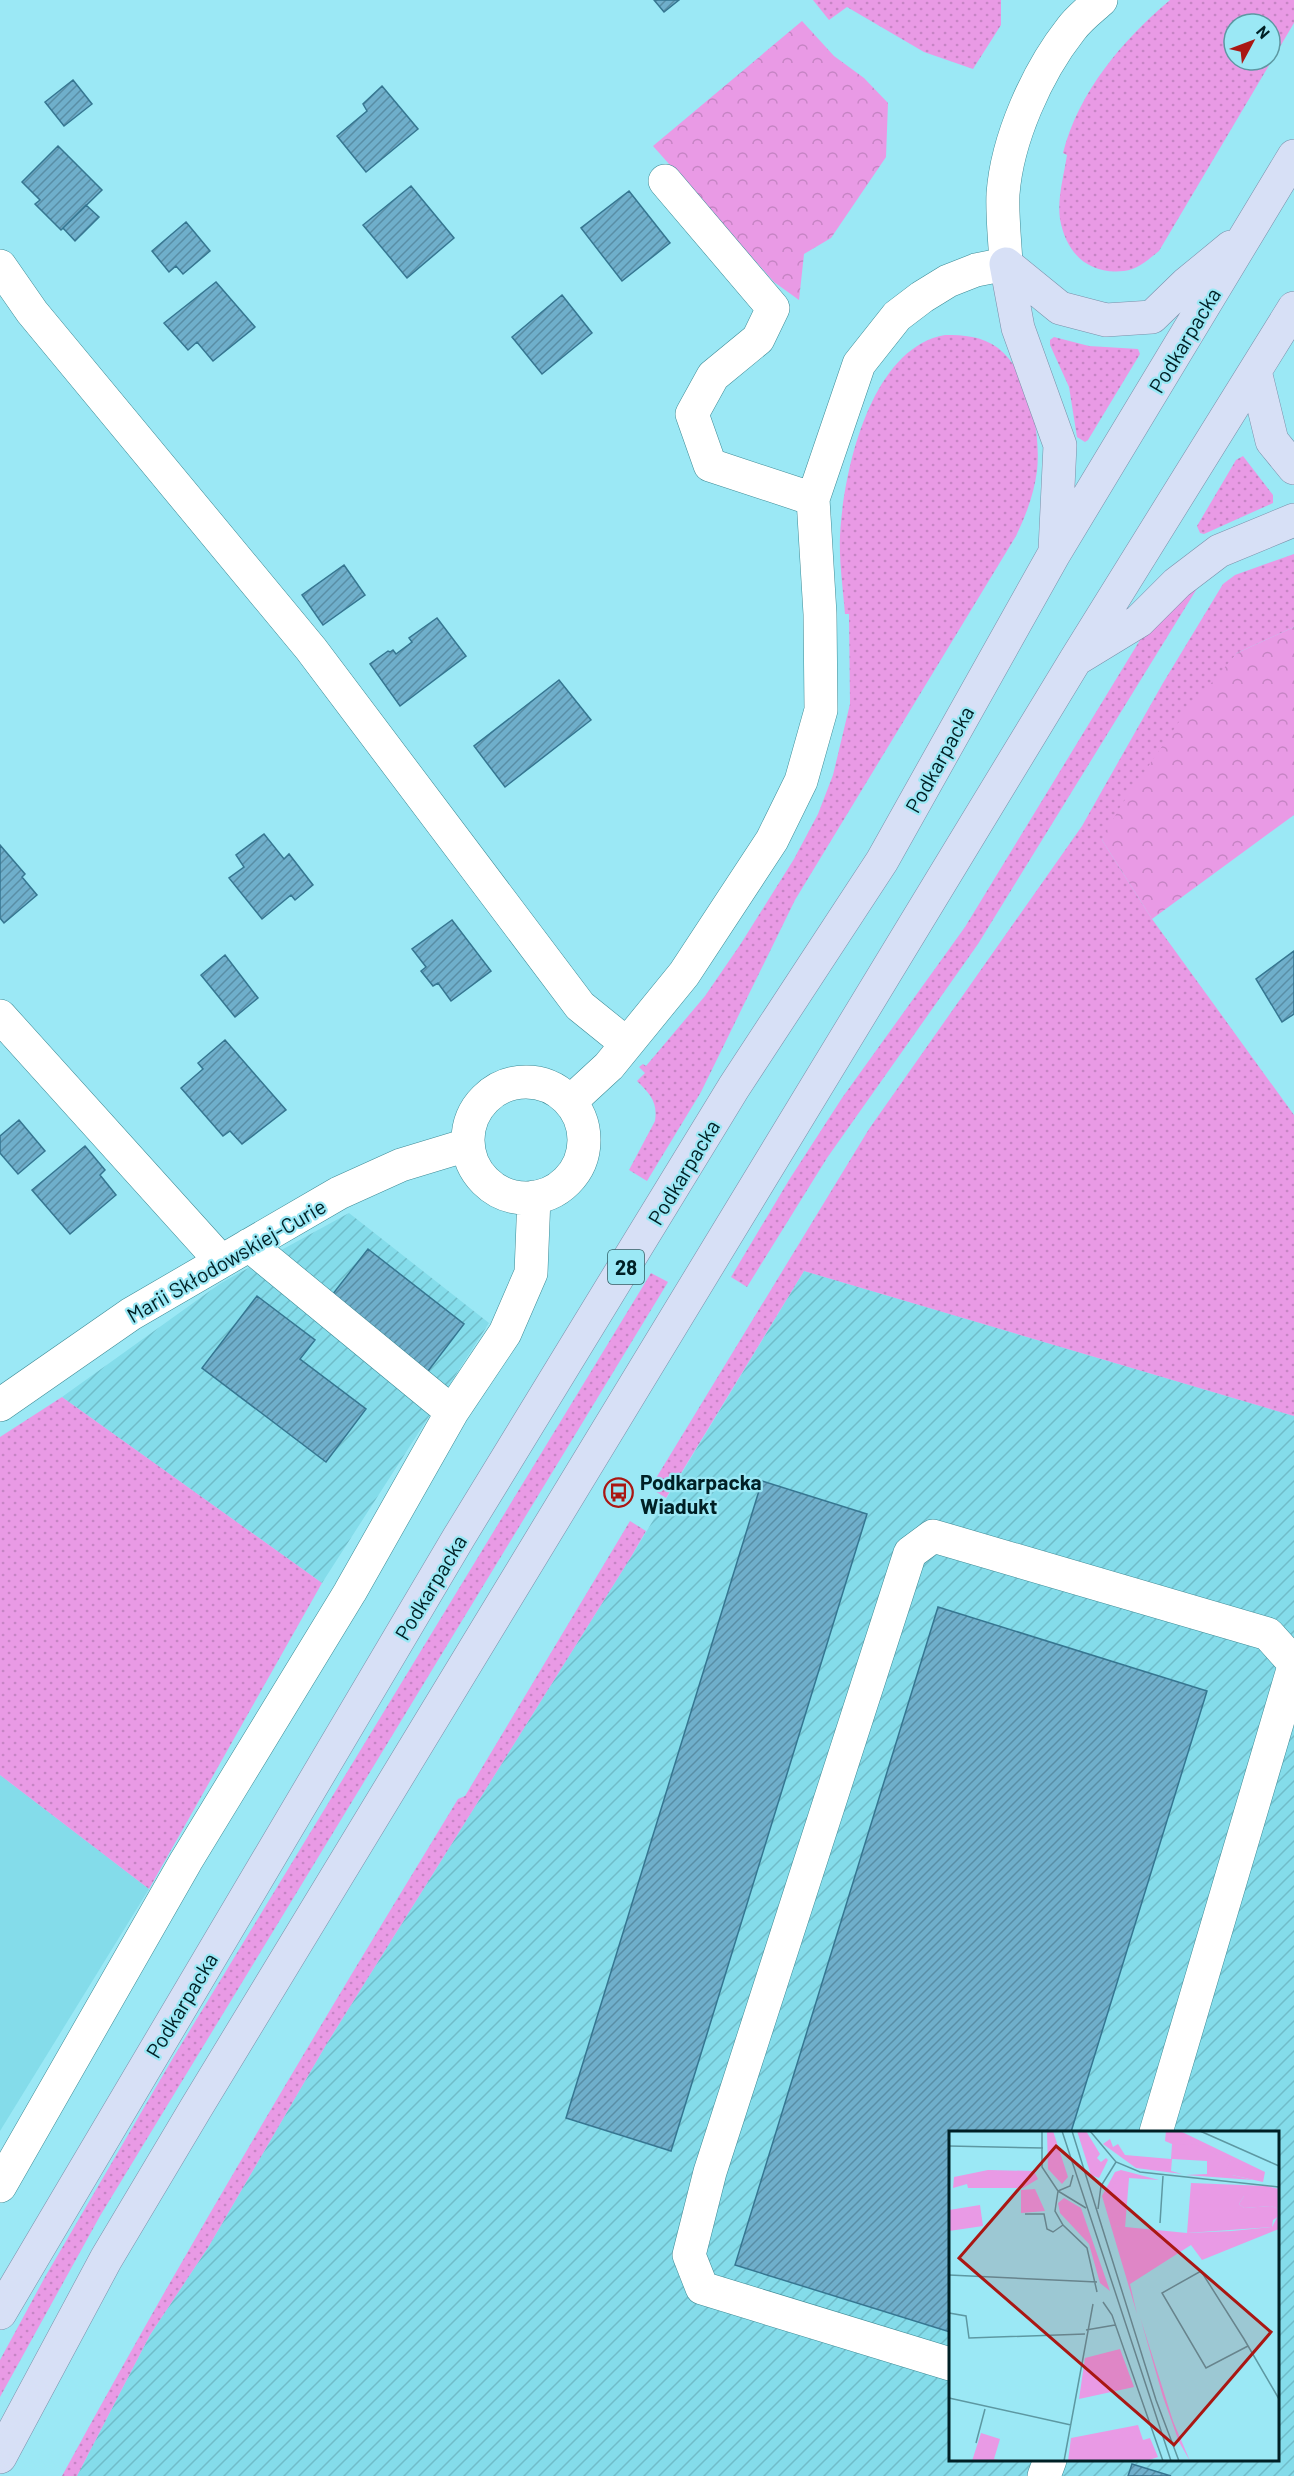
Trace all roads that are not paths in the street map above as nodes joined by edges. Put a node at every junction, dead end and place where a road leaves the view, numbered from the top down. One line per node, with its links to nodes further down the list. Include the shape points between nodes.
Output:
1 (1101, 0): 5 (street, via 1071,28 1041,76 1020,123 1004,194)
2 (1294, 156): 4 (main road, Podkarpacka / 28)
3 (665, 181): 10 (street, via 773,308 758,339 713,376 692,414 710,465)
4 (1256, 222): 5 (main road, via 1152,317 1106,320 1060,308); 12 (main road, Podkarpacka / 28)
5 (1006, 264): 10 (street, via 948,281 897,316 859,364); 12 (main road, via 1018,328 1060,446)
6 (0, 266): 15 (street, via 32,312 311,649 580,1006)
7 (1294, 308): 8 (main road)
8 (1255, 370): 9 (main road, via 1272,441); 13 (main road)
9 (1294, 468)
10 (813, 499): 15 (street, via 821,710 801,781 772,840 736,897 684,974)
11 (1294, 520): 13 (main road, via 1219,551 1177,583 1139,621)
12 (1054, 554): 26 (main road, Podkarpacka / 28, via 882,861 734,1087 459,1536)
13 (1076, 659): 28 (main road, via 196,2108 106,2259)
14 (0, 1017): 20 (street)
15 (627, 1044): 16 (street)
16 (570, 1102): 17 (street, via 539,1083 503,1086 487,1095 475,1109); 18 (street, via 584,1134 580,1160 566,1182 552,1192)
17 (467, 1145): 18 (street, via 472,1163 498,1191 515,1197); 19 (street, Marii Skłodowskiej-Curie, via 401,1165)
18 (534, 1197): 22 (street, via 531,1274 505,1333)
19 (249, 1245): 20 (street, Marii Skłodowskiej-Curie); 22 (street)
20 (221, 1261): 21 (street, Marii Skłodowskiej-Curie, via 131,1314)
21 (0, 1405)
22 (452, 1412): 25 (street)
23 (1294, 1665): 24 (street); 27 (street, via 1268,1634 933,1536 910,1553 710,2172 689,2255 702,2288)
24 (1157, 2131)
25 (0, 2186)
26 (0, 2313)
27 (949, 2363)
28 (0, 2457)
29 (1050, 2461): 30 (street)
30 (1044, 2476)

